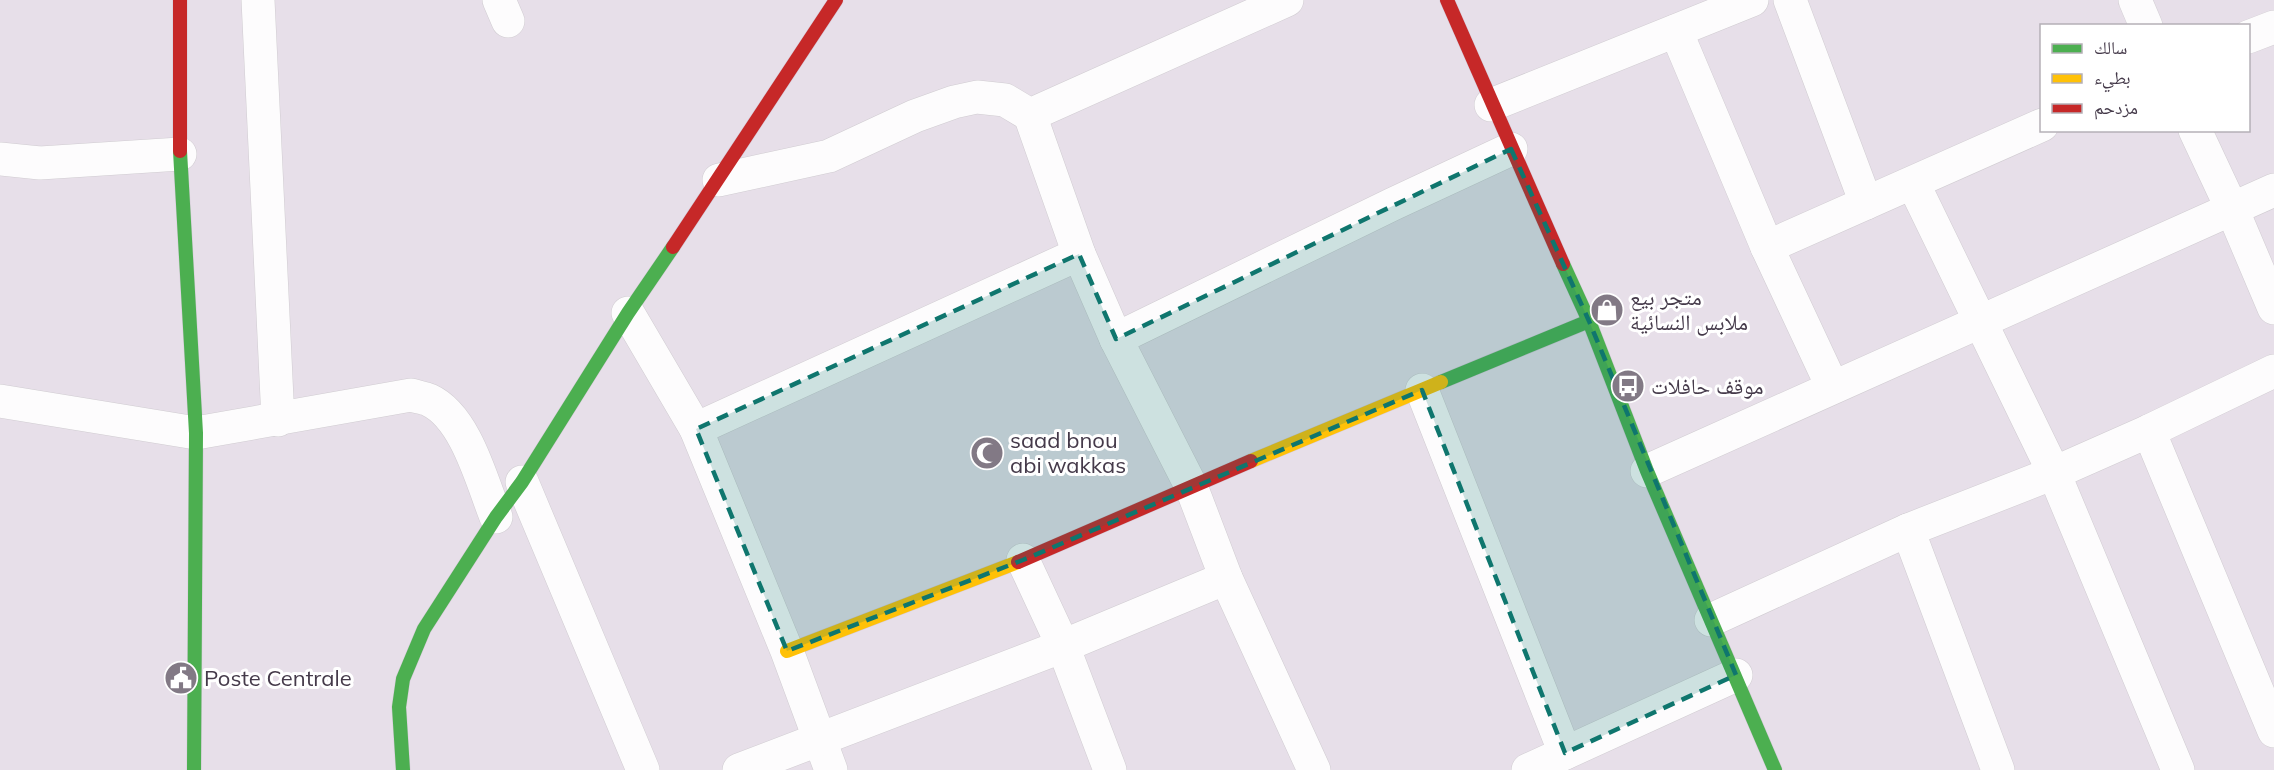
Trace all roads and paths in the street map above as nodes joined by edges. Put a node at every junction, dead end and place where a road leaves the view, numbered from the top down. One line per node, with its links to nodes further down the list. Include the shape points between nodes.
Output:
1 (180, 0): 18 (street)
2 (258, 0): 36 (street)
3 (836, 0): 20 (street)
4 (1287, 0): 14 (street)
5 (1447, 0): 13 (street)
6 (1752, 0): 11 (street)
7 (1790, 0): 23 (street)
8 (2135, 0): 9 (street)
9 (2145, 24)
10 (2274, 27): 12 (street)
11 (1677, 31): 13 (street); 25 (street)
12 (2250, 36)
13 (1491, 105): 17 (street)
14 (1030, 115): 20 (street, via 1005,100 977,97 915,116 829,156); 26 (street)
15 (2040, 126): 21 (street)
16 (2196, 132): 24 (street)
17 (1511, 149): 29 (street); 31 (street)
18 (180, 154): 19 (street, via 40,163); 39 (street)
19 (0, 159)
20 (718, 180): 28 (street)
21 (1913, 183): 23 (street); 30 (street)
22 (2274, 190): 24 (street)
23 (1866, 203): 25 (street)
24 (2232, 209): 27 (street); 30 (street)
25 (1767, 247): 33 (street)
26 (1079, 254): 31 (street); 37 (street)
27 (2274, 308)
28 (628, 313): 37 (street); 42 (street)
29 (1589, 321): 34 (street); 40 (street)
30 (1979, 321): 33 (street); 41 (street)
31 (1116, 339): 43 (street)
32 (2274, 371): 38 (street)
33 (1832, 386): 40 (street)
34 (1422, 390): 43 (street); 54 (street)
35 (0, 401): 39 (street)
36 (278, 420): 39 (street); 44 (street, via 411,395 430,400 449,415 462,434)
37 (696, 429): 50 (street)
38 (2149, 431): 41 (street); 52 (street)
39 (196, 433): 55 (street)
40 (1647, 471): 48 (street)
41 (2054, 473): 45 (street); 65 (street)
42 (522, 482): 44 (street); 57 (street)
43 (1191, 486): 46 (street); 47 (street)
44 (496, 518): 56 (street, via 411,655 399,707)
45 (1908, 530): 48 (street); 64 (street)
46 (1023, 560): 49 (street); 50 (street)
47 (1226, 578): 49 (street); 61 (street)
48 (1711, 620): 51 (street)
49 (1063, 646): 53 (street); 60 (street)
50 (787, 651): 53 (street)
51 (1736, 675): 54 (street); 63 (street)
52 (2274, 731)
53 (818, 738): 58 (street); 59 (street)
54 (1566, 753): 62 (street)
55 (194, 770)
56 (403, 770)
57 (643, 770)
58 (739, 770)
59 (831, 770)
60 (1110, 770)
61 (1314, 770)
62 (1528, 770)
63 (1775, 770)
64 (1998, 770)
65 (2178, 770)

